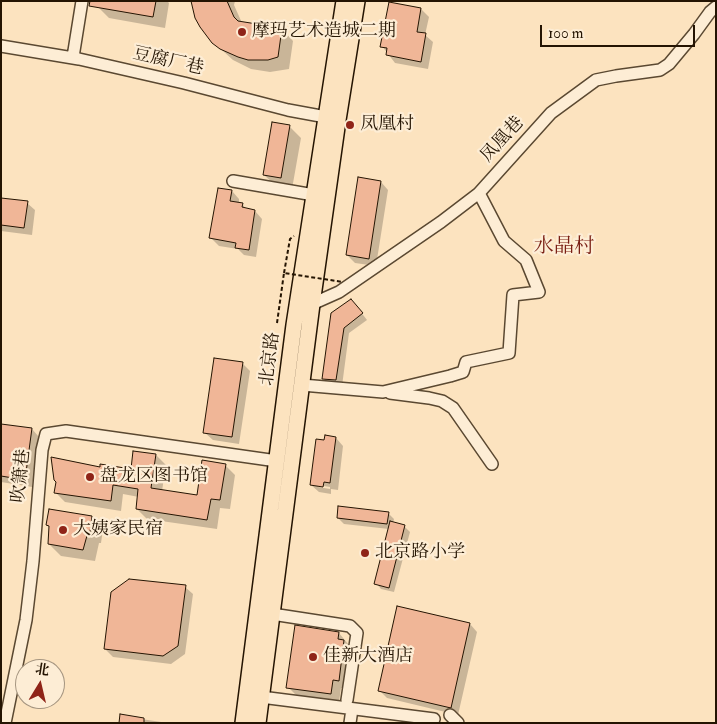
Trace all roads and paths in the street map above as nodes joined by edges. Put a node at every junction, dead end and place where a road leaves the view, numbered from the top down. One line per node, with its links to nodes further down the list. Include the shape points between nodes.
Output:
1 (82, 1): 6 (street)
2 (344, 1): 7 (main road, 北京路)
3 (357, 1): 14 (main road, 北京路)
4 (716, 7): 9 (street, 凤凰巷, via 669,64 660,70 596,80 551,113)
5 (1, 46): 6 (street, 豆腐厂巷)
6 (73, 57): 7 (street, 豆腐厂巷)
7 (326, 117): 10 (main road, 北京路)
8 (233, 181): 10 (street)
9 (479, 193): 14 (street, 凤凰巷, via 339,292); 17 (street, via 504,241 526,260 539,292 513,296 508,352 466,362 463,372)
10 (314, 196): 18 (main road, 北京路)
11 (290, 239): 12 (path)
12 (284, 273): 13 (path, bridge); 15 (path, bridge)
13 (343, 282)
14 (312, 304): 16 (main road, 北京路)
15 (277, 323)
16 (302, 384): 17 (street); 20 (main road, 北京路)
17 (383, 392): 19 (street, via 429,398 453,408)
18 (277, 461): 24 (street, 吹箫巷, via 66,431 46,434 26,620); 25 (main road, 北京路)
19 (492, 464)
20 (272, 614): 21 (main road, 北京路); 22 (street, via 350,626 357,633)
21 (261, 696): 22 (street); 26 (main road, 北京路)
22 (350, 705): 23 (street); 27 (street)
23 (434, 719)
24 (5, 723)
25 (243, 723)
26 (258, 723)
27 (350, 723)

